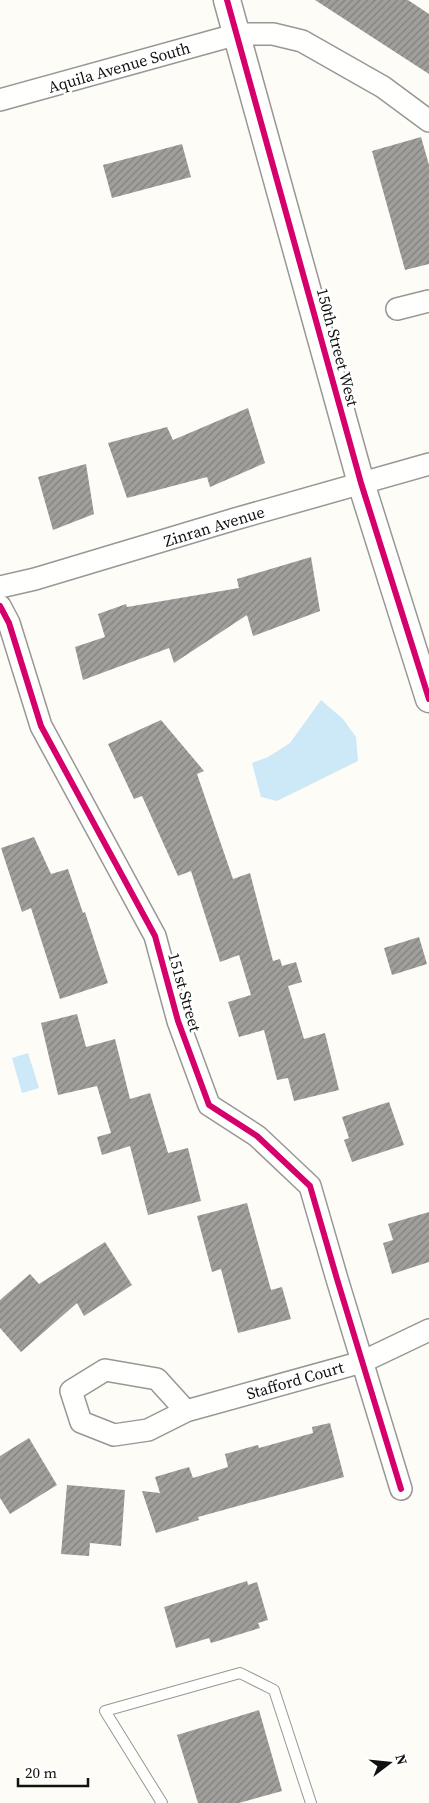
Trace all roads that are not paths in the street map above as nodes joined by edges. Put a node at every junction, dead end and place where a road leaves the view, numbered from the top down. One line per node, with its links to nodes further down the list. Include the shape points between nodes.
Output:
1 (227, 0): 2 (street, 150th Street West)
2 (238, 34): 3 (street, Aquila Avenue South); 4 (street, Aquila Avenue South, via 273,34 302,41 383,87); 8 (street, 150th Street West)
3 (0, 100)
4 (429, 121)
5 (429, 301): 6 (street)
6 (397, 309)
7 (429, 464): 8 (street, Zinran Avenue)
8 (361, 483): 9 (street, Zinran Avenue, via 35,580); 11 (street, 150th Street West)
9 (0, 587)
10 (0, 606): 13 (street, 151st Street, via 9,623 41,726 155,936 178,1021 209,1105 257,1136 310,1186)
11 (429, 699)
12 (429, 1330): 13 (street, Stafford Court)
13 (362, 1362): 14 (street, Stafford Court); 15 (street, 151st Street)
14 (186, 1411): 14 (street, Stafford Court, via 156,1379 105,1370 71,1391 81,1422 114,1435 148,1430)
15 (401, 1489)
16 (162, 1803): 17 (lane, via 105,1711 240,1672 274,1690)
17 (311, 1803)

